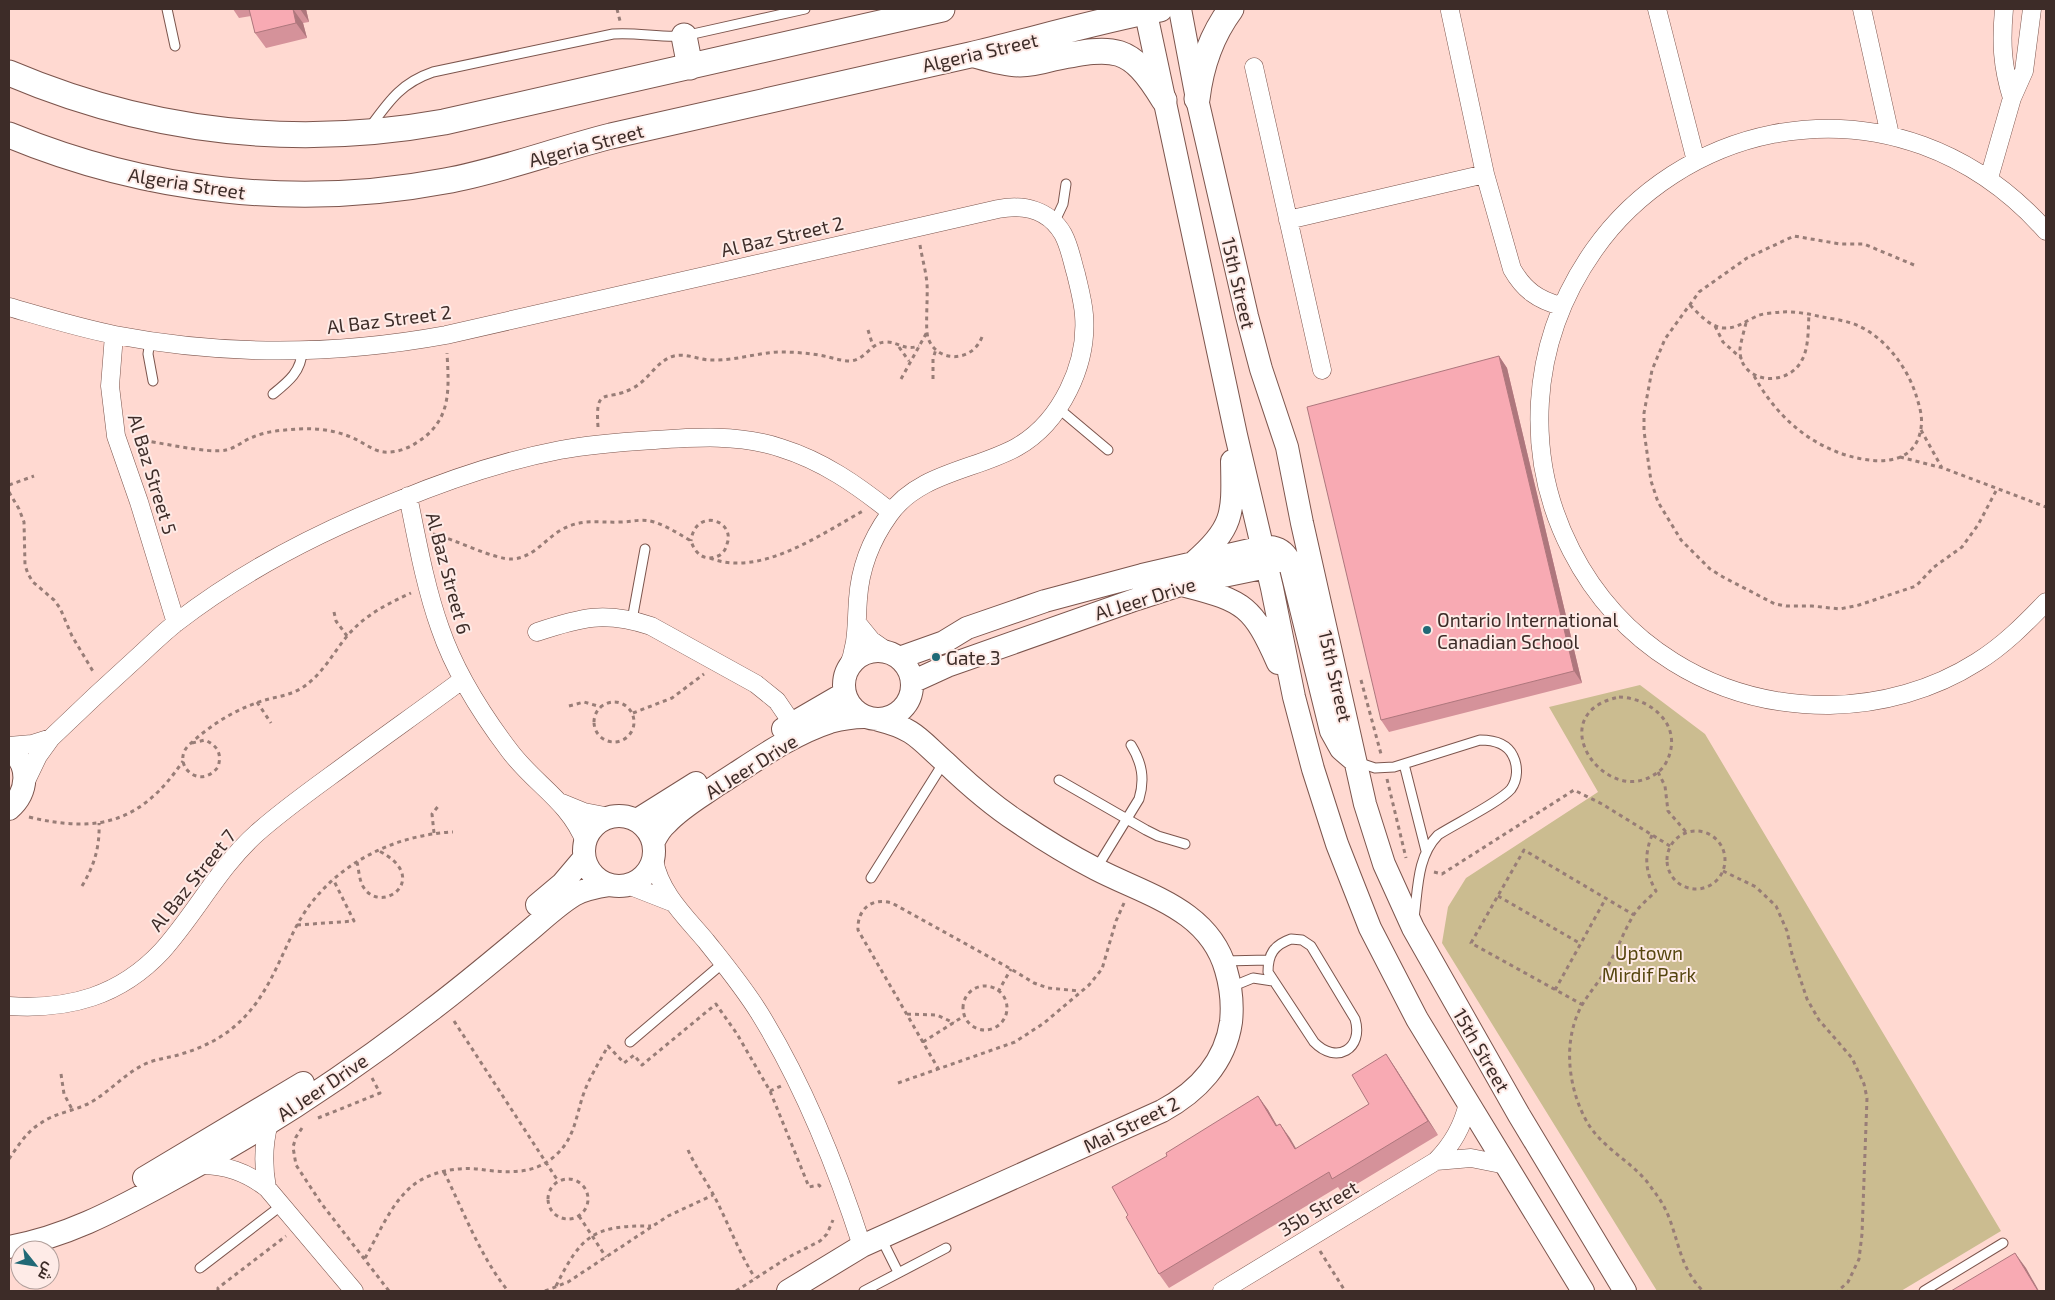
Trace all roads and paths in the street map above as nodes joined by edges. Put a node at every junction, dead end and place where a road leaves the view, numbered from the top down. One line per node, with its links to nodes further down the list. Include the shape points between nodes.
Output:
1 (167, 9): 13 (lane)
2 (805, 9): 12 (lane)
3 (942, 9): 15 (main road)
4 (1180, 9): 19 (street, 15th Street)
5 (1231, 9): 19 (main road, via 1209,48)
6 (1657, 9): 24 (street)
7 (1862, 9): 23 (street)
8 (2004, 9): 18 (street, via 2002,57)
9 (2032, 9): 18 (street, via 2025,64)
10 (1149, 10): 14 (main road, Algeria Street); 20 (street, 15th Street)
11 (1450, 11): 25 (street)
12 (684, 36): 15 (main road); 21 (lane, via 612,34 433,72 400,89)
13 (175, 46)
14 (972, 54): 20 (main road, via 1021,64 1092,50 1110,51 1139,65); 22 (main road, Algeria Street, via 610,137 447,181 359,192 271,194 184,186 99,167)
15 (690, 67): 21 (main road, via 444,122)
16 (1254, 67): 28 (street)
17 (9, 73): 21 (main road, via 82,101 161,121 283,135)
18 (2012, 98): 26 (street)
19 (1197, 99): 73 (street, 15th Street, via 1253,343 1287,447)
20 (1164, 100): 60 (street, 15th Street)
21 (364, 134)
22 (9, 136)
23 (1890, 136): 24 (street, via 1857,130 1791,131 1742,142); 26 (street, via 1941,152)
24 (1696, 160): 34 (street, via 1661,181 1630,207 1603,237)
25 (1486, 174): 28 (street); 34 (street, via 1512,269 1531,294)
26 (1989, 178): 31 (street, via 2011,195)
27 (1066, 184): 29 (lane, via 1063,204)
28 (1288, 220): 52 (street)
29 (1054, 223): 30 (street, Al Baz Street 2, via 1034,210 1010,207); 58 (street, Al Baz Street 2, via 1068,243 1084,316 1080,358)
30 (916, 228): 40 (path, via 927,282); 42 (street, Al Baz Street 2)
31 (2046, 231)
32 (1914, 265): 33 (path, via 1864,244 1840,244 1794,236 1747,258 1699,292)
33 (1690, 305): 38 (path); 68 (path, via 1666,339 1652,370 1644,431 1651,481 1664,515 1694,555 1723,578 1766,600 1786,606 1840,609 1859,606 1916,586 1971,537)
34 (1561, 306): 83 (street, via 1547,349 1540,394 1539,440 1554,511 1580,569 1607,605 1639,638 1676,664 1716,685 1759,699 1804,705 1868,702 1938,683 1978,662 2014,635)
35 (9, 307): 41 (street, Al Baz Street 2)
36 (1809, 314): 37 (path, via 1769,313); 53 (path, via 1806,349 1798,367 1775,380); 59 (path, via 1858,326 1886,346 1914,388 1922,417)
37 (1746, 323): 38 (path, via 1736,327); 50 (path, via 1740,350)
38 (1715, 326): 50 (path, via 1723,342)
39 (868, 330): 45 (path)
40 (927, 332): 47 (path); 48 (path)
41 (114, 335): 44 (street, Al Baz Street 2); 61 (street, Al Baz Street 5, via 110,386)
42 (446, 335): 49 (street, Al Baz Street 2, via 374,346); 61 (path, via 449,390 442,415 426,437 398,451 377,450 354,438 323,429 268,433 254,436 233,448 216,451)
43 (982, 337): 48 (path, via 974,350 962,356 947,355)
44 (150, 340): 49 (street, Al Baz Street 2, via 225,349); 56 (lane, via 149,362)
45 (873, 346): 46 (path, via 886,342); 62 (path, via 864,356 851,361 794,352 722,360 674,356 661,363 641,384 599,400 596,408)
46 (898, 346): 47 (path); 51 (path)
47 (919, 346): 54 (path)
48 (936, 349): 55 (path)
49 (302, 350): 57 (lane, via 296,373)
50 (1742, 360): 53 (path)
51 (908, 361)
52 (1322, 370)
53 (1753, 374): 64 (path, via 1775,409 1800,433 1834,451 1863,461 1887,461)
54 (901, 379)
55 (933, 379)
56 (153, 381)
57 (273, 394)
58 (1058, 408): 63 (lane); 72 (street, Al Baz Street 2, via 1019,446 940,477)
59 (1921, 430): 64 (path, via 1917,441); 65 (path)
60 (1236, 435): 78 (street, 15th Street); 80 (street, via 1232,454 1231,514 1212,546)
61 (116, 436): 86 (street, Al Baz Street 5)
62 (599, 444): 70 (street, via 540,454 483,469); 72 (street, via 700,437 754,441 805,456 849,480)
63 (1108, 450)
64 (1899, 457): 65 (path)
65 (1943, 468): 68 (path)
66 (34, 476): 67 (path)
67 (9, 485)
68 (1997, 488): 71 (path)
69 (9, 492): 97 (path, via 24,522 28,574 60,608 93,672)
70 (408, 496): 74 (street, Al Baz Street 6); 86 (street, via 351,520 264,564)
71 (2046, 507)
72 (885, 508): 79 (path, via 768,558 740,564); 87 (street, Al Baz Street 2, via 863,568)
73 (1302, 523): 77 (street); 115 (street, 15th Street)
74 (415, 530): 75 (path, via 447,537 502,559 531,553 562,529 586,522 645,520 660,524); 82 (street, Al Baz Street 6)
75 (691, 541): 79 (path, via 694,550); 79 (path, via 697,524 715,520 723,525 729,541 725,550)
76 (645, 549): 85 (lane)
77 (1285, 554): 78 (street, via 1275,547); 115 (street, via 1332,732 1340,749)
78 (1265, 557): 80 (street, Al Jeer Drive); 81 (street, Al Jeer Drive); 100 (street, 15th Street)
79 (710, 558)
80 (1191, 565): 88 (street, Al Jeer Drive, via 1093,588)
81 (1180, 585): 92 (street, Al Jeer Drive); 100 (street, via 1220,595 1250,614 1266,636)
82 (428, 586): 90 (path, via 380,607); 96 (street, Al Baz Street 6, via 440,630)
83 (2046, 602)
84 (334, 612): 90 (path, via 336,621)
85 (632, 620): 89 (street, via 593,617); 93 (street, via 651,626)
86 (176, 623): 97 (street)
87 (858, 624): 91 (street, via 871,640); 94 (street, Al Baz Street 2)
88 (967, 628): 91 (street, Al Jeer Drive, via 944,642); 92 (street, via 964,648)
89 (537, 632)
90 (347, 636): 101 (path, via 311,681 287,695)
91 (893, 655): 94 (street, via 880,651 865,654); 98 (street, via 908,669)
92 (971, 659): 98 (street, Al Jeer Drive, via 950,675)
93 (718, 663): 104 (path, via 681,692); 106 (street, via 767,692)
94 (848, 670): 99 (street)
95 (1359, 676): 117 (path)
96 (462, 680): 121 (street, Al Baz Street 6, via 510,752); 164 (street, Al Baz Street 7, via 300,798 255,835 216,878 163,950 127,981 69,1004 34,1008)
97 (109, 683): 108 (street)
98 (911, 690): 105 (street, via 901,711 888,718); 109 (street, Mai Street 2, via 913,718)
99 (845, 693): 105 (street, via 852,708); 106 (street, Al Jeer Drive)
100 (1294, 697): 175 (street, 15th Street, via 1337,844 1370,928 1417,1020)
101 (257, 702): 107 (path); 110 (path, via 209,727)
102 (569, 706): 103 (path, via 584,702)
103 (601, 707): 104 (path, via 618,702); 104 (path, via 594,720 595,728 611,742 618,742 630,734)
104 (633, 713)
105 (872, 718): 109 (street, Mai Street 2, via 901,726); 136 (street, Al Jeer Drive, via 830,722 769,753 674,816 666,823)
106 (792, 723): 125 (street, Al Jeer Drive)
107 (271, 724)
108 (51, 738): 112 (street); 120 (street, via 38,756)
109 (920, 738): 114 (street, Mai Street 2)
110 (192, 743): 113 (path); 113 (path, via 205,740 217,748 220,754 218,767 201,778 189,773)
111 (1131, 745): 126 (lane, via 1143,772 1139,799)
112 (9, 747): 120 (street, via 23,766)
113 (183, 760): 127 (path, via 165,785 135,811)
114 (944, 762): 140 (street, Mai Street 2, via 1012,818); 142 (lane)
115 (1356, 762): 117 (lane); 152 (street, 15th Street, via 1384,864)
116 (1404, 764): 117 (lane); 137 (lane); 137 (lane, via 1480,740 1492,740 1504,745 1517,765 1516,778 1510,789 1438,835)
117 (1384, 768): 139 (path, via 1408,865)
118 (1658, 772): 118 (path, via 1669,757 1671,748 1669,730 1660,714 1646,703 1629,697 1609,699 1594,708 1584,723 1582,741 1596,767 1613,777 1632,781); 129 (path, via 1665,786 1668,811)
119 (1059, 780): 126 (lane)
120 (24, 786): 123 (street, via 16,803)
121 (560, 802): 124 (street, Al Baz Street 6, via 584,812); 134 (street, Al Baz Street 6, via 575,820)
122 (440, 804): 130 (path, via 432,814)
123 (9, 809): 127 (path, via 29,818 53,822 73,825)
124 (610, 817): 125 (street, via 628,816); 134 (street, via 594,826)
125 (637, 820): 136 (street, via 644,825)
126 (1127, 820): 132 (lane, via 1158,836); 140 (lane)
127 (99, 823): 145 (path, via 99,843 94,862)
128 (453, 832): 130 (path)
129 (1686, 832): 133 (path); 141 (path, via 1696,830 1714,836 1724,852)
130 (434, 833): 135 (path, via 406,839)
131 (1652, 835): 133 (path); 139 (path, via 1574,790 1442,874); 150 (path, via 1646,870 1656,891)
132 (1185, 844)
133 (1670, 846): 141 (path, via 1666,864 1675,882 1683,887 1692,890 1711,886)
134 (585, 850): 144 (street, via 591,873 603,882); 198 (street, Al Jeer Drive, via 558,888 456,973 296,1087 118,1192 55,1221)
135 (378, 851): 138 (path); 138 (path, via 392,858 401,868 402,882 394,894 380,898 367,892)
136 (654, 851): 144 (street, via 644,876); 149 (street, via 661,883)
137 (1426, 851): 139 (lane)
138 (357, 862): 143 (path)
139 (1421, 868): 152 (lane)
140 (1096, 869): 146 (street, Mai Street 2)
141 (1723, 871): 224 (path, via 1756,888 1776,906 1785,924 1808,999 1819,1020 1852,1058 1864,1084 1867,1098 1859,1259 1848,1282)
142 (871, 878)
143 (333, 879): 151 (path); 151 (path, via 354,921)
144 (619, 885): 149 (street); 179 (street, Al Jeer Drive, via 586,890 565,901 428,1013)
145 (82, 886)
146 (1134, 888): 155 (street, Mai Street 2, via 1170,904 1197,922 1208,933); 161 (path, via 1116,921 1102,969)
147 (1498, 896): 148 (path, via 1524,850); 153 (path); 160 (path, via 1471,943)
148 (1606, 898): 150 (path); 153 (path)
149 (675, 904): 156 (street)
150 (1634, 915): 163 (path, via 1610,963)
151 (297, 925): 176 (path, via 267,987 236,1026 208,1044 145,1064 94,1101)
152 (1413, 928): 177 (street, 15th Street)
153 (1581, 944): 160 (path)
154 (1268, 960): 155 (lane); 158 (lane, via 1268,972); 158 (lane, via 1280,942 1302,940 1312,946 1355,1018 1358,1028 1350,1048 1331,1054 1321,1050)
155 (1224, 961): 159 (street, Mai Street 2)
156 (723, 962): 169 (lane); 201 (street, via 760,1014 809,1107)
157 (1011, 969): 161 (path, via 1042,986); 162 (path); 165 (path, via 892,903 875,902 861,912 858,930)
158 (1273, 982): 159 (lane, via 1253,978)
159 (1231, 987): 201 (street, Mai Street 2, via 1229,1031 1222,1052 1197,1088 1180,1101 1162,1112)
160 (1556, 990): 163 (path)
161 (1080, 991): 171 (path, via 1044,1023 1014,1042)
162 (998, 992): 166 (path, via 985,987 972,991 964,1002); 166 (path, via 1006,1009 997,1026 978,1029 972,1027)
163 (1582, 1005): 223 (path, via 1570,1045 1571,1074 1577,1100 1588,1123 1604,1144 1639,1173 1657,1195 1670,1221 1685,1269)
164 (9, 1006)
165 (907, 1014): 168 (path, via 937,1015); 170 (path)
166 (964, 1016): 168 (path)
167 (454, 1021): 185 (path)
168 (954, 1023): 170 (path)
169 (630, 1042)
170 (923, 1042): 171 (path)
171 (939, 1070): 174 (path)
172 (61, 1074): 176 (path, via 64,1094)
173 (372, 1078): 178 (path, via 380,1092)
174 (898, 1084)
175 (1468, 1103): 181 (street, 15th Street); 184 (street, 35b Street, via 1457,1135)
176 (73, 1111): 183 (path, via 52,1117 34,1128)
177 (1519, 1115): 181 (street); 222 (street, 15th Street)
178 (316, 1119)
179 (269, 1123): 186 (street, Al Jeer Drive); 190 (street, via 264,1149)
180 (308, 1123): 206 (path, via 300,1129 293,1147 296,1165 321,1203)
181 (1487, 1135): 187 (street, 15th Street)
182 (688, 1150): 192 (path)
183 (9, 1159)
184 (1436, 1161): 187 (street, 35b Street, via 1471,1158); 200 (street, 35b Street)
185 (546, 1162): 188 (path, via 521,1172 484,1169); 189 (path); 191 (path, via 555,1156 576,1125 585,1090 608,1046 624,1063 634,1055 642,1065 716,1004 770,1091 809,1187 819,1185)
186 (200, 1165): 190 (street, via 229,1167); 203 (street, Al Jeer Drive, via 78,1227)
187 (1506, 1165): 221 (street, 15th Street)
188 (444, 1172): 206 (path, via 423,1180 405,1193); 214 (path, via 485,1257)
189 (558, 1181): 194 (path, via 573,1180 585,1189 588,1203); 194 (path, via 548,1194 550,1210 564,1219)
190 (268, 1188): 193 (street)
191 (826, 1192)
192 (713, 1195): 197 (path); 209 (path, via 737,1248)
193 (282, 1205): 196 (street); 207 (lane)
194 (579, 1216): 199 (path)
195 (834, 1217): 209 (path, via 827,1234 820,1241)
196 (300, 1226): 211 (path); 212 (street)
197 (651, 1226): 199 (path, via 618,1226); 205 (path)
198 (9, 1231)
199 (592, 1235): 205 (path); 210 (path, via 574,1252)
200 (1311, 1237): 219 (street, 35b Street); 220 (path)
201 (871, 1242): 208 (lane); 217 (street, Mai Street 2)
202 (2003, 1243): 225 (lane)
203 (9, 1247)
204 (946, 1248): 208 (lane)
205 (606, 1257): 210 (path)
206 (365, 1258): 213 (path)
207 (200, 1268)
208 (898, 1272): 218 (lane)
209 (755, 1278): 216 (path)
210 (556, 1287): 215 (path)
211 (218, 1291)
212 (354, 1291)
213 (389, 1291)
214 (508, 1291)
215 (544, 1291)
216 (736, 1291)
217 (788, 1291)
218 (864, 1291)
219 (1222, 1291)
220 (1345, 1291)
221 (1583, 1291)
222 (1625, 1291)
223 (1703, 1291)
224 (1838, 1291)
225 (1924, 1291)

